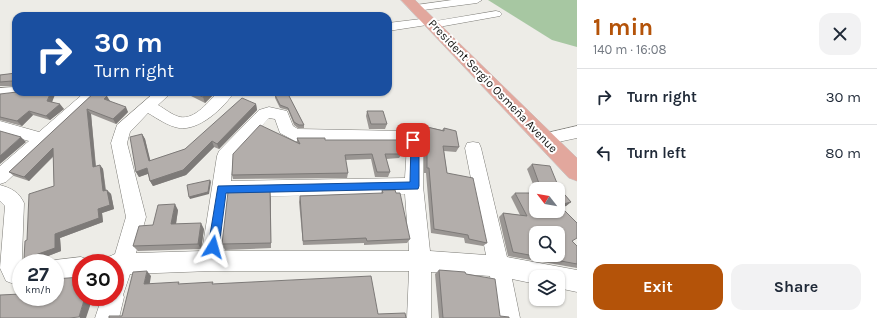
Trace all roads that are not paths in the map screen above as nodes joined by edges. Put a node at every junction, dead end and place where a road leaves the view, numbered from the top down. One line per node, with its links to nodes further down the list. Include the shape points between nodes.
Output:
1 (477, 0): 2 (street)
2 (412, 4): 4 (main road, President Sergio Osmeña Avenue)
3 (496, 14): 4 (street)
4 (431, 23): 5 (street); 15 (main road, President Sergio Osmeña Avenue)
5 (392, 27)
6 (12, 92): 7 (street)
7 (0, 93)
8 (88, 96): 14 (street)
9 (160, 96): 11 (street)
10 (223, 96): 11 (street, via 195,121 186,123 177,122)
11 (147, 106): 22 (street, via 122,129 119,143 136,217)
12 (0, 127): 14 (street)
13 (577, 132): 15 (street)
14 (42, 139): 18 (street)
15 (544, 139): 17 (main road, President Sergio Osmeña Avenue)
16 (473, 148): 26 (street)
17 (577, 172)
18 (0, 177)
19 (414, 186): 20 (street); 20 (street, via 413,140 405,137 295,135 286,129 282,116 269,112 264,114 225,156); 24 (street)
20 (221, 189): 23 (street)
21 (0, 193): 27 (street, via 7,195 15,203 10,266)
22 (122, 254)
23 (211, 261): 24 (street); 25 (street)
24 (420, 261): 26 (street); 33 (street)
25 (124, 264)
26 (499, 266): 28 (street); 34 (street)
27 (12, 270)
28 (529, 272)
29 (565, 279): 30 (street)
30 (577, 281)
31 (110, 306): 32 (street)
32 (107, 318)
33 (419, 318)
34 (508, 318)

